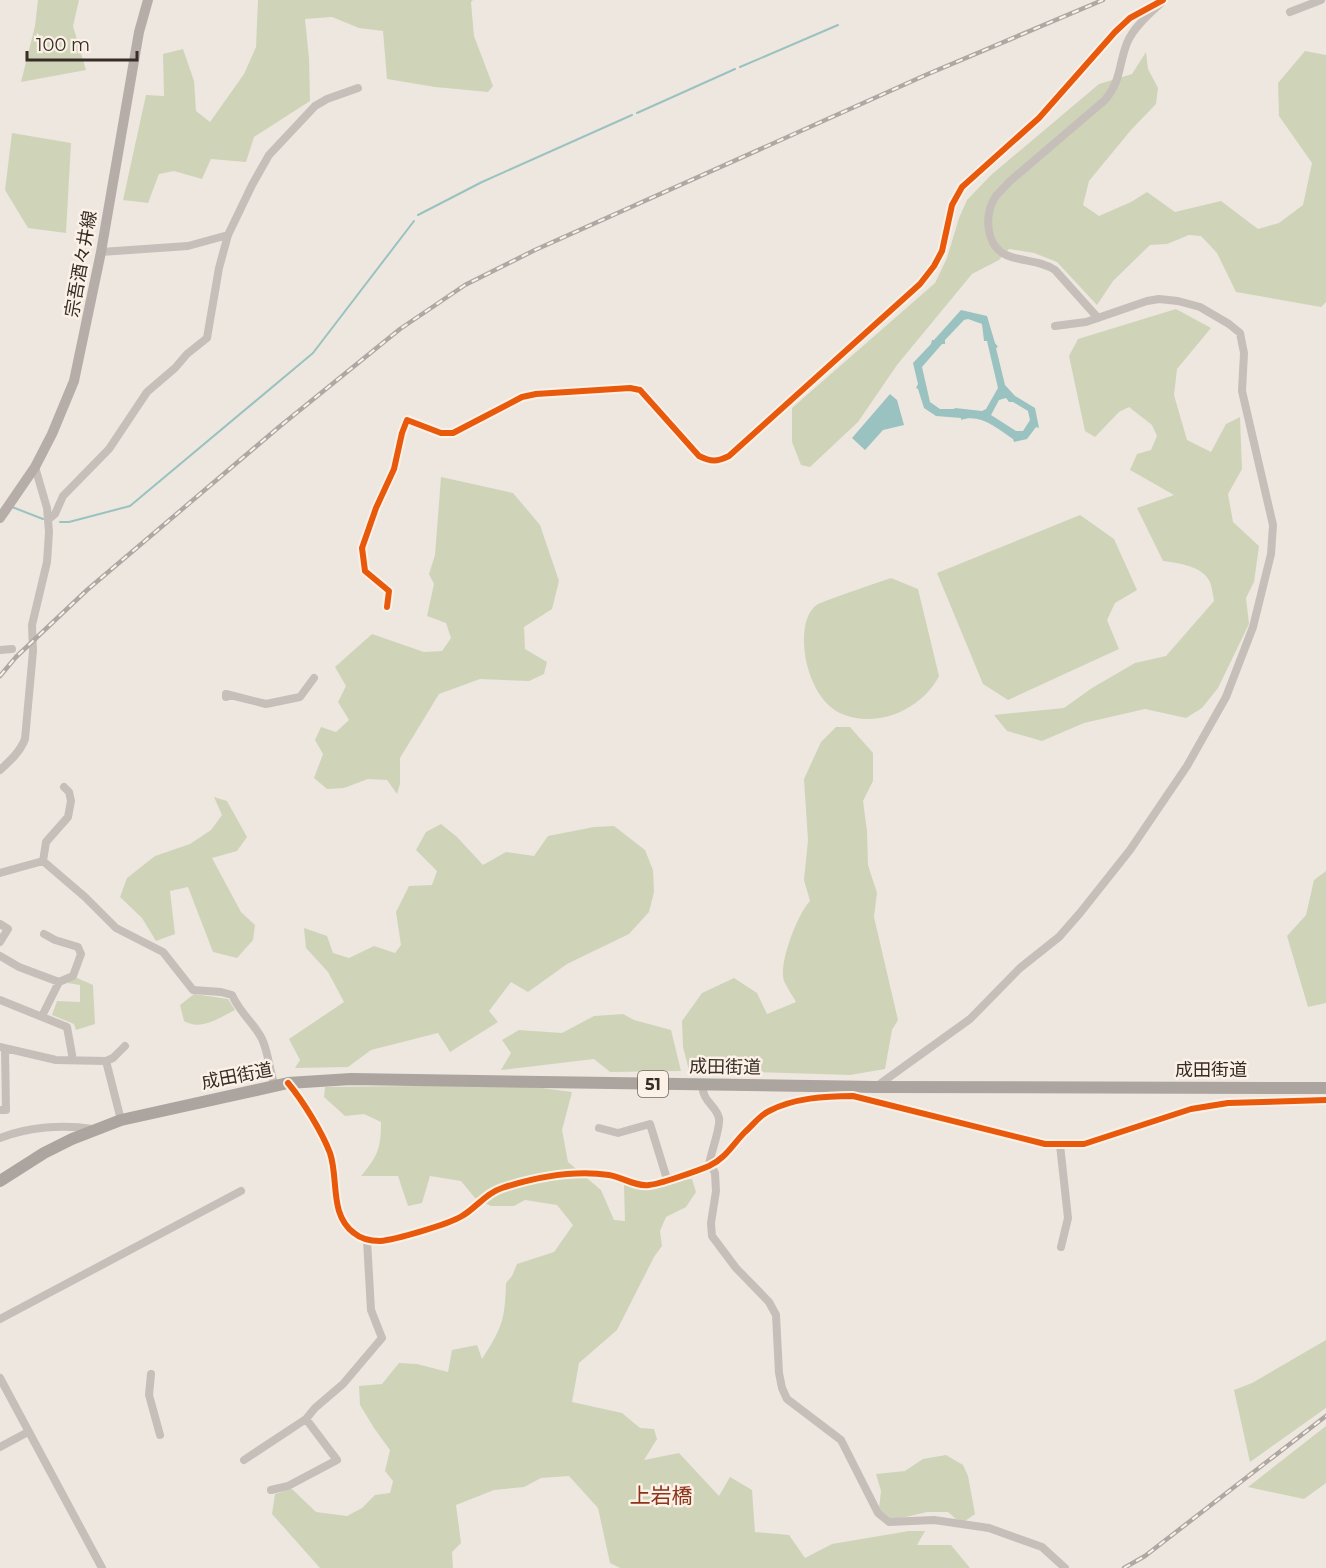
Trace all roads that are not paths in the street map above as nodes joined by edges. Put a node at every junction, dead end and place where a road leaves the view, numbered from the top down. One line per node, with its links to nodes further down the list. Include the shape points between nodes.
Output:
1 (148, 0): 7 (main road, 宗吾酒々井線)
2 (1164, 0): 8 (street, via 1128,40 1118,81 1106,100 1009,182 990,208 989,233 995,247 1005,254 1048,265); 13 (street, via 1130,18 1114,32 1039,118 962,187 952,205 942,251 921,284 729,456 710,461 699,456 640,390 630,388 522,397 453,433 441,433 407,420 394,469 362,548 364,571 389,591)
3 (1321, 0): 4 (street)
4 (1290, 12)
5 (358, 88): 6 (street, via 315,106 269,155)
6 (228, 235): 7 (street, via 188,246); 12 (street, via 207,338 147,392 110,449 63,496)
7 (101, 252): 10 (main road, 宗吾酒々井線, via 74,381)
8 (1098, 318): 9 (street); 37 (street, via 1160,299 1200,307 1240,333 1244,353 1242,391 1273,525 1271,554 1253,627 1226,697 1187,765 1130,850 1080,913 970,1019)
9 (1055, 326)
10 (35, 467): 11 (main road, 宗吾酒々井線); 12 (street)
11 (0, 518)
12 (49, 519): 18 (street, via 48,562 32,625 25,739)
13 (387, 607)
14 (12, 649): 15 (street)
15 (0, 650)
16 (314, 678): 17 (street, via 300,697 278,702 266,704)
17 (226, 697)
18 (0, 770)
19 (64, 787): 20 (street, via 69,792 68,817 46,842)
20 (44, 861): 21 (street); 36 (street, via 116,928 163,952 193,990 232,995 261,1036)
21 (0, 873)
22 (0, 924): 24 (street, via 8,929)
23 (44, 934): 26 (street, via 78,948 81,954 73,976)
24 (0, 942)
25 (0, 956): 26 (street)
26 (59, 982): 28 (street)
27 (0, 1000): 28 (street)
28 (42, 1016): 31 (street, via 67,1027)
29 (125, 1046): 32 (street)
30 (2, 1047): 31 (street, via 56,1060); 33 (street)
31 (73, 1060): 32 (street)
32 (106, 1061): 42 (street)
33 (3, 1068): 41 (street, via 6,1110)
34 (288, 1083): 35 (highway, 成田街道 / 51, via 351,1079); 36 (highway, 成田街道 / 51); 51 (street, via 303,1102 329,1152 335,1198 344,1222)
35 (702, 1084): 39 (highway, 成田街道 / 51); 47 (street, via 702,1094 719,1118)
36 (275, 1086): 42 (highway, 成田街道 / 51)
37 (876, 1087): 38 (highway, 成田街道 / 51); 39 (highway, 成田街道 / 51)
38 (1326, 1088)
39 (856, 1091): 46 (street); 47 (street, via 767,1112)
40 (1326, 1100): 46 (street, via 1228,1103 1191,1109 1084,1144)
41 (0, 1110)
42 (122, 1119): 44 (highway, 成田街道 / 51)
43 (598, 1128): 48 (street, via 618,1133 650,1124)
44 (94, 1129): 45 (street, via 71,1126); 49 (highway, 成田街道 / 51, via 44,1153)
45 (0, 1138)
46 (1060, 1145): 52 (street, via 1068,1218)
47 (710, 1166): 48 (street); 63 (street, via 715,1173 716,1191 712,1236 769,1302 776,1316 779,1373 787,1400 841,1440 878,1514 889,1522 934,1520 989,1528 1042,1547)
48 (667, 1179): 51 (street, via 647,1186 612,1175 583,1172 531,1180 500,1188 462,1217 410,1234)
49 (0, 1181)
50 (240, 1191): 53 (street)
51 (367, 1240): 56 (street, via 371,1310 382,1338 343,1384)
52 (1061, 1247)
53 (0, 1319)
54 (151, 1374): 58 (street, via 149,1395)
55 (0, 1378): 57 (street)
56 (306, 1419): 60 (street); 61 (street, via 337,1460 288,1486)
57 (28, 1432): 59 (street); 62 (street)
58 (160, 1436)
59 (0, 1447)
60 (244, 1460)
61 (271, 1490)
62 (102, 1568)
63 (1065, 1568)

